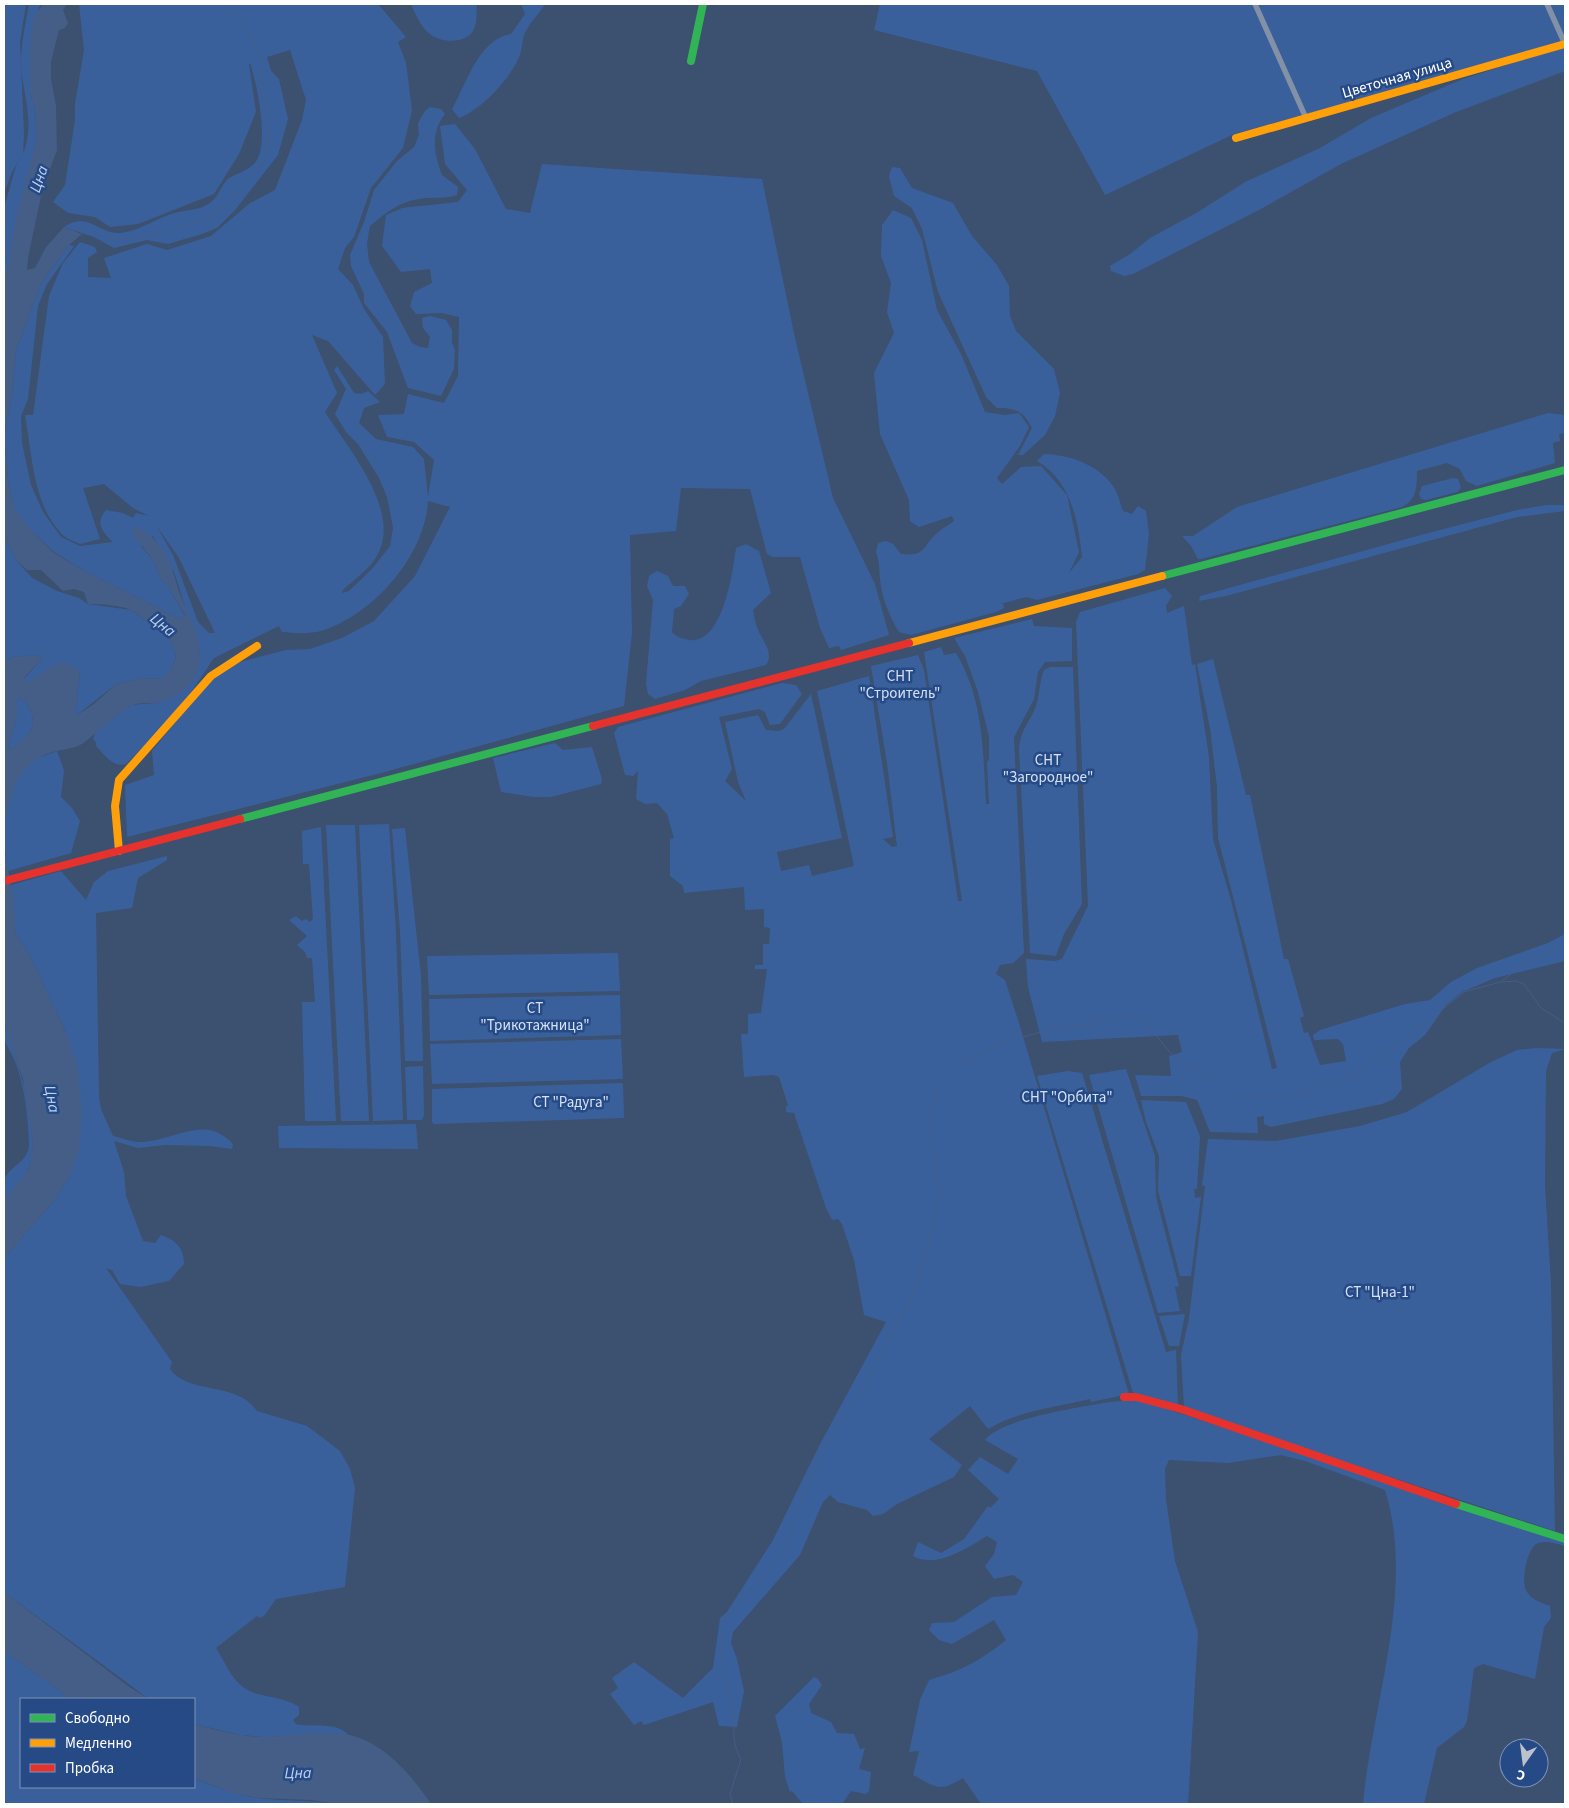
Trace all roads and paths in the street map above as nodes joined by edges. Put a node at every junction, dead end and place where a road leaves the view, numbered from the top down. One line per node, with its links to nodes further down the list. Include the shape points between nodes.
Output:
1 (703, 4): 5 (main road)
2 (1255, 4): 6 (street)
3 (1547, 4): 4 (street)
4 (1565, 44): 6 (main road, Цветочная улица)
5 (691, 61)
6 (1306, 118): 7 (main road, Цветочная улица)
7 (1236, 138)
8 (1565, 470): 10 (main road)
9 (257, 646): 10 (main road, via 211,676 119,780 116,799)
10 (119, 851): 11 (main road)
11 (4, 881)
12 (1124, 1397): 13 (main road, via 1181,1409 1393,1484)
13 (1565, 1540)

